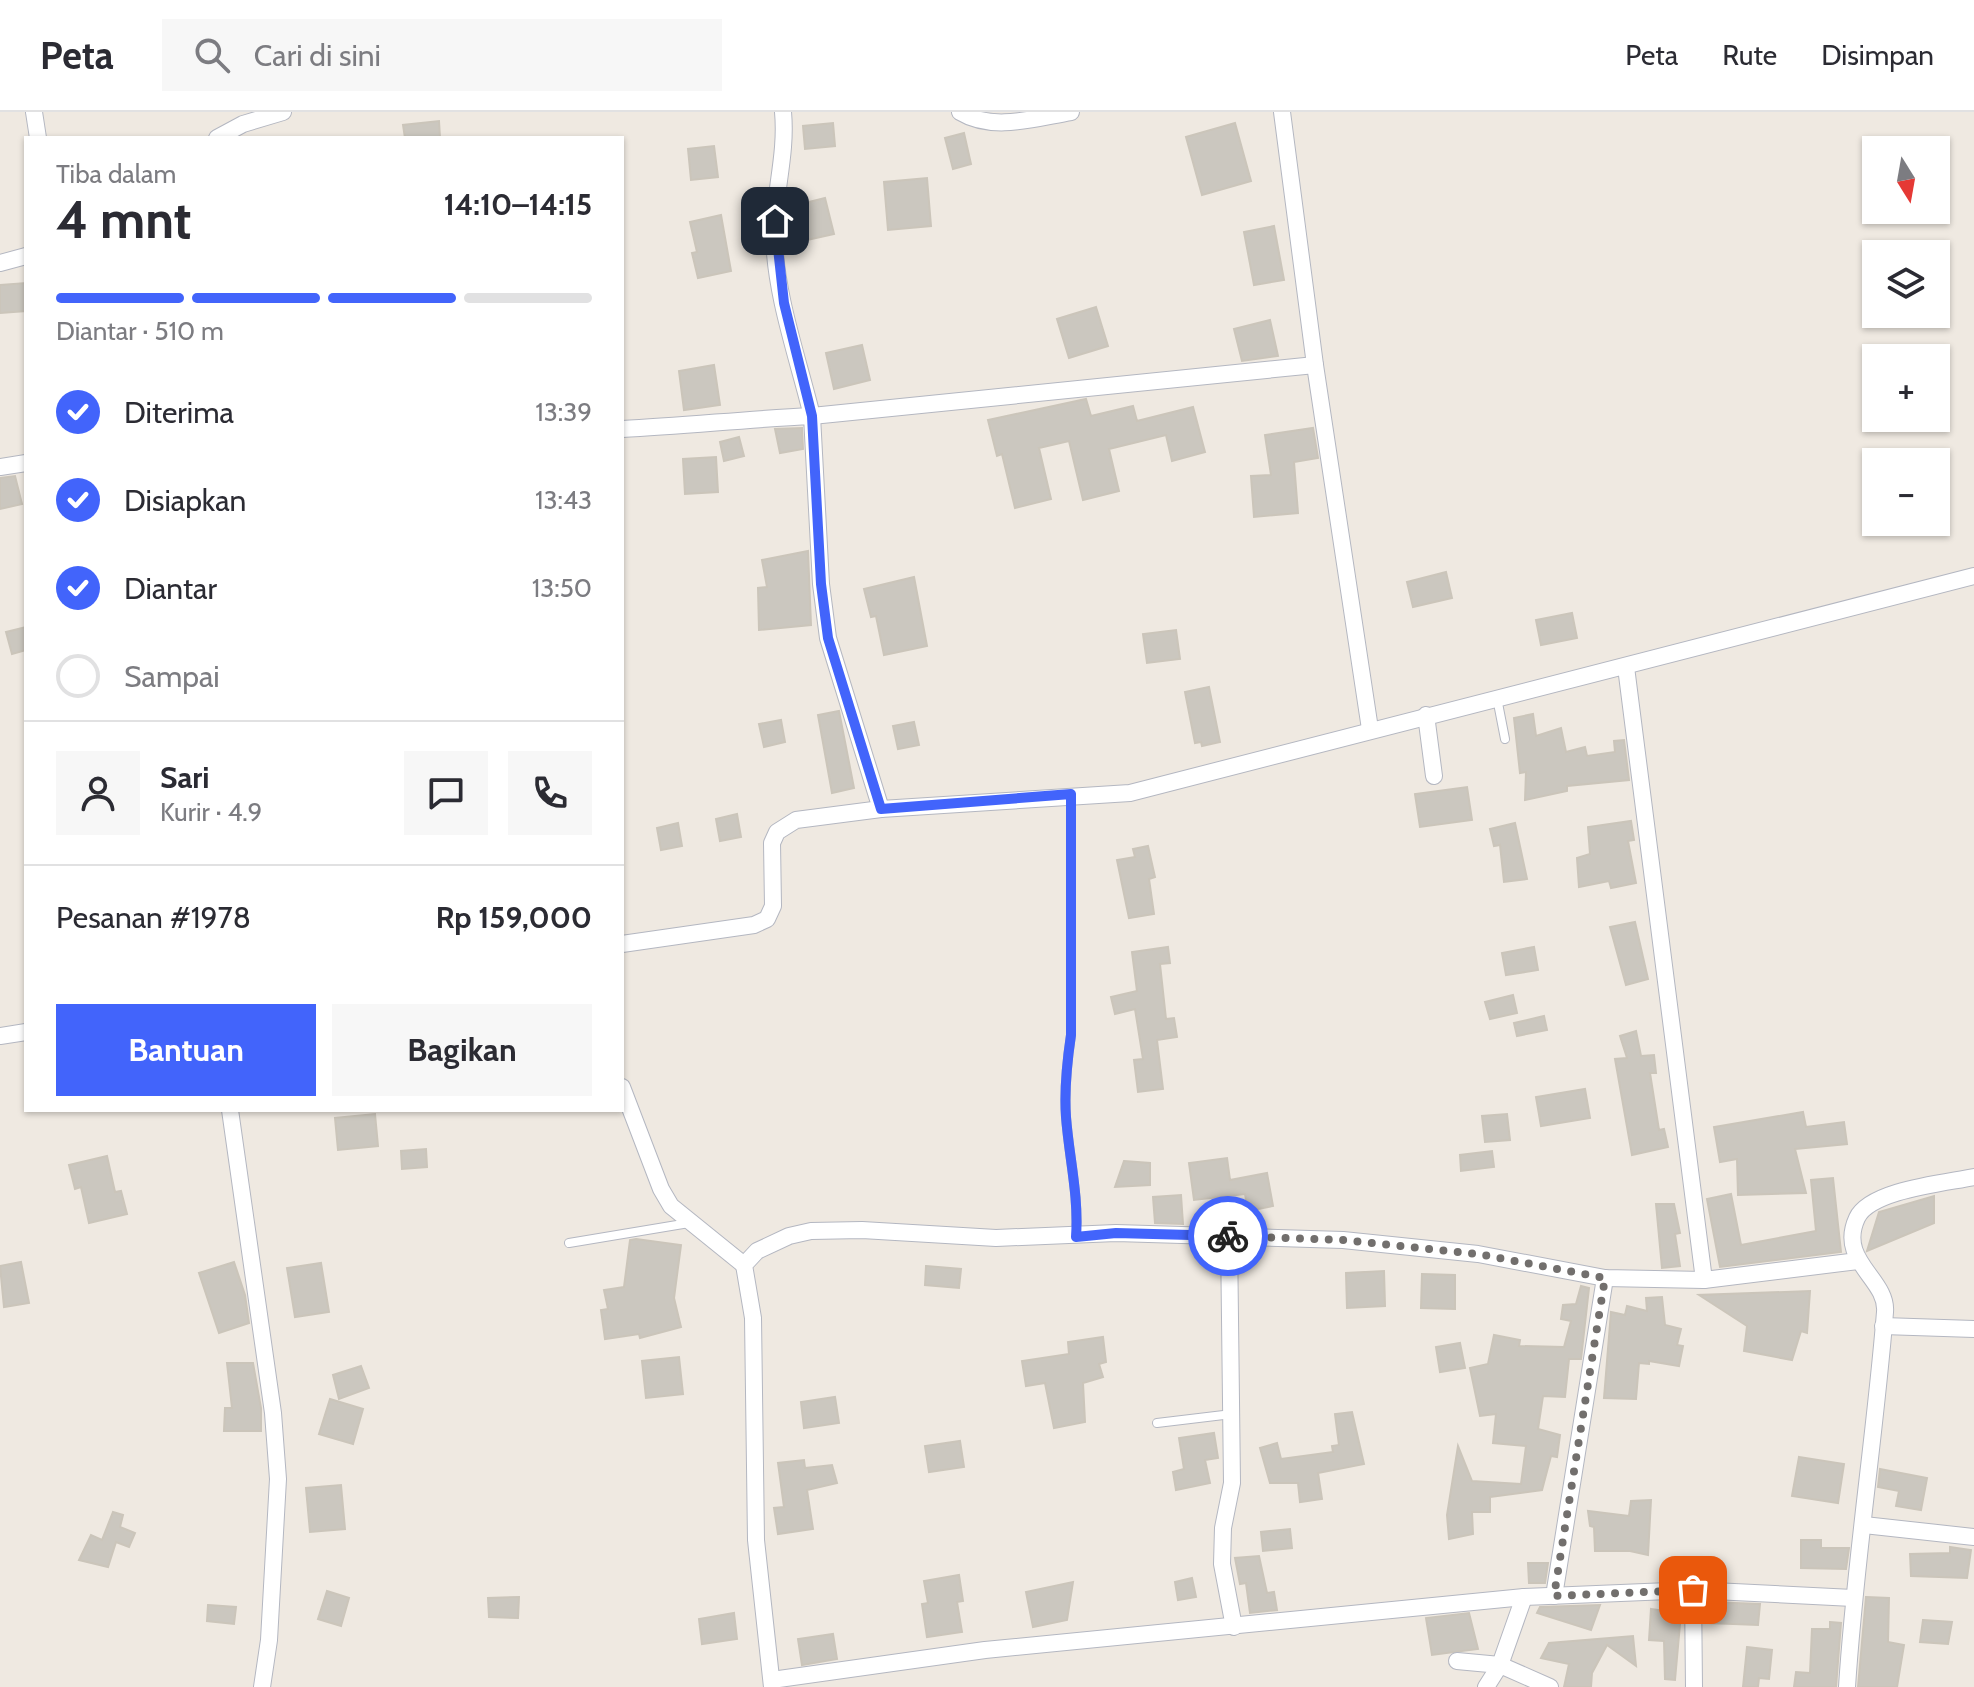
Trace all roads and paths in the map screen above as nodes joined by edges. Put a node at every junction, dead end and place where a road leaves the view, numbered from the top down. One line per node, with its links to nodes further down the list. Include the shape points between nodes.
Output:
1 (34, 112): 7 (street)
2 (283, 112): 8 (street)
3 (783, 112): 12 (street, via 776,250)
4 (960, 112): 5 (street, via 976,122 1002,123)
5 (1071, 112)
6 (1282, 112): 11 (street)
7 (38, 136)
8 (221, 136)
9 (24, 257): 10 (street)
10 (0, 263)
11 (1315, 365): 12 (street); 20 (street)
12 (812, 416): 13 (street); 24 (street, via 828,638)
13 (624, 429)
14 (24, 463): 15 (street)
15 (0, 467)
16 (1974, 576): 17 (street)
17 (1626, 667): 18 (street); 38 (street)
18 (1496, 698): 19 (street); 21 (lane)
19 (1426, 715): 20 (street); 22 (street)
20 (1370, 729): 23 (street, via 1130,793)
21 (1505, 739)
22 (1434, 776)
23 (1071, 794): 24 (street); 33 (lane, via 1066,1115)
24 (881, 809): 25 (street, via 796,820 777,832 770,855 773,906 761,922)
25 (624, 944)
26 (24, 1032): 27 (street)
27 (0, 1036)
28 (624, 1092): 31 (street, via 661,1189)
29 (230, 1112): 53 (street, via 278,1479)
30 (1974, 1177): 35 (street, via 1871,1202 1856,1220)
31 (689, 1223): 34 (lane); 36 (street)
32 (1229, 1236): 33 (street); 37 (street, via 1343,1240 1478,1254); 41 (street)
33 (1076, 1237): 36 (street, via 811,1231 770,1243)
34 (569, 1243)
35 (1858, 1261): 38 (street); 39 (street, via 1883,1298)
36 (744, 1265): 52 (street, via 753,1318 756,1540)
37 (1605, 1278): 38 (street); 46 (street)
38 (1704, 1280)
39 (1883, 1326): 40 (street); 43 (street)
40 (1974, 1329)
41 (1233, 1413): 42 (lane); 49 (street, via 1232,1483 1222,1564)
42 (1157, 1423)
43 (1864, 1525): 44 (street); 48 (street)
44 (1974, 1537)
45 (1693, 1590): 46 (street); 48 (street); 56 (street)
46 (1554, 1596): 47 (street)
47 (1524, 1597): 49 (street); 51 (street)
48 (1853, 1598): 57 (street)
49 (1234, 1627): 52 (street, via 985,1650)
50 (1457, 1661): 51 (street)
51 (1500, 1665): 54 (street); 55 (street)
52 (772, 1684)
53 (262, 1687)
54 (1486, 1687)
55 (1550, 1687)
56 (1694, 1687)
57 (1847, 1687)

